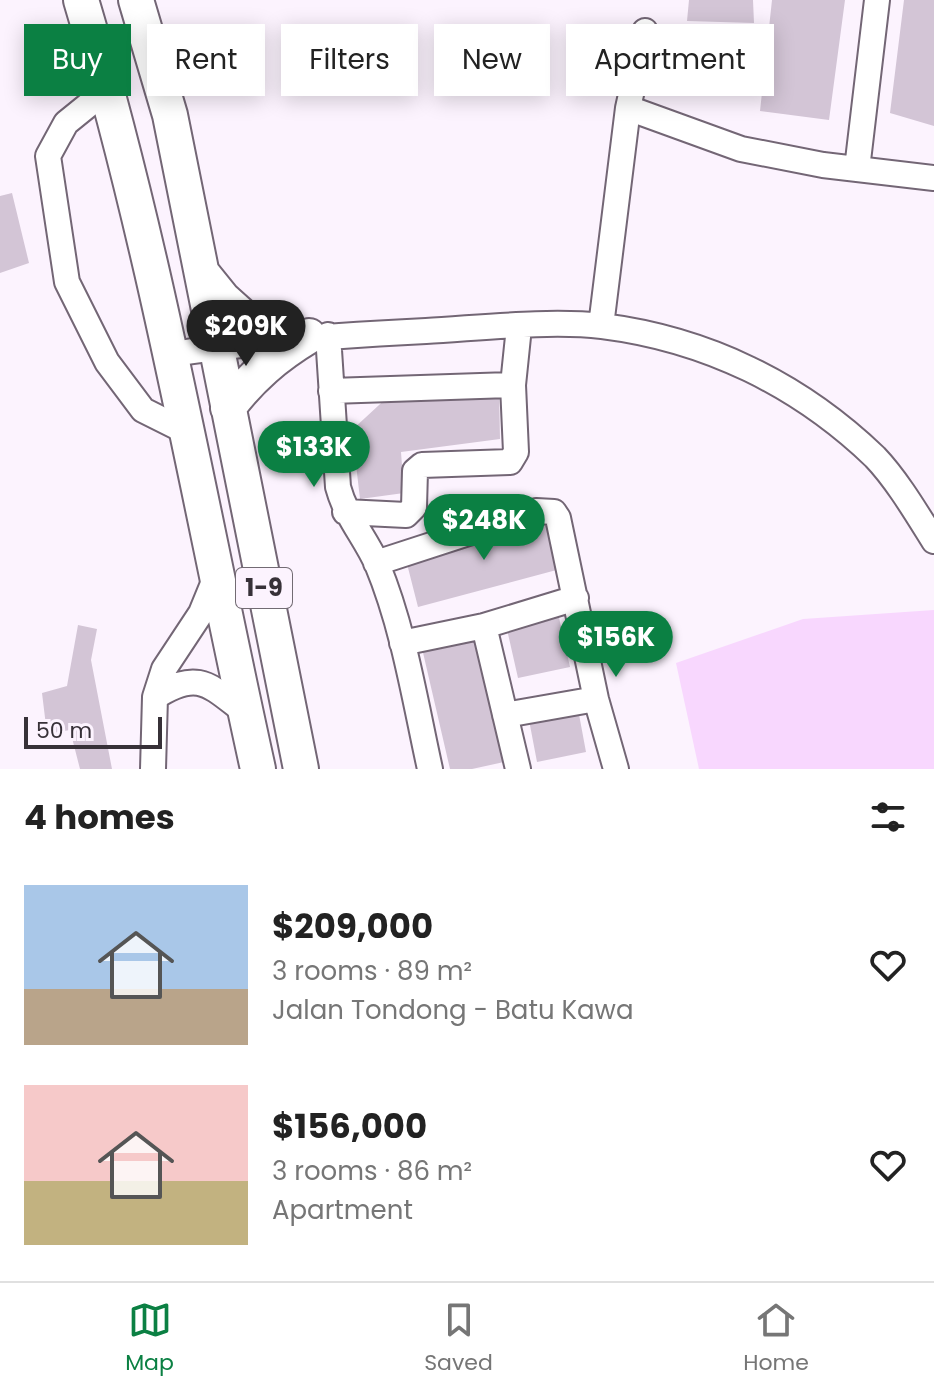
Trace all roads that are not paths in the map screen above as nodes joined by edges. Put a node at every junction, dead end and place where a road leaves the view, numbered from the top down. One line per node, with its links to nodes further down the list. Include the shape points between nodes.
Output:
1 (81, 0): 4 (highway, 1-9)
2 (136, 0): 11 (highway, 1-9, via 170,115)
3 (877, 0): 9 (street)
4 (88, 24)
5 (99, 96): 21 (street, via 66,123 48,156 67,282 107,362 143,410)
6 (110, 96): 17 (highway, 1-9)
7 (631, 96): 8 (street)
8 (628, 108): 9 (street, via 741,149); 12 (street)
9 (857, 169): 10 (street)
10 (934, 178)
11 (202, 273): 15 (highway); 16 (highway, 1-9)
12 (601, 326): 13 (street); 23 (street, via 740,362 785,385 877,459)
13 (519, 327): 14 (street); 18 (street)
14 (318, 335): 15 (street); 19 (street); 20 (highway, via 274,358)
15 (270, 341): 16 (street)
16 (216, 347): 17 (street); 20 (highway, 1-9)
17 (173, 354): 21 (highway, 1-9)
18 (513, 385): 19 (street); 22 (street, via 516,452 510,462 422,465 415,471 414,507 406,515)
19 (331, 391): 22 (street, via 338,487)
20 (228, 408): 35 (highway, 1-9)
21 (189, 433): 25 (highway, 1-9)
22 (345, 512): 24 (street)
23 (934, 541)
24 (376, 563): 26 (street, via 544,509 558,518); 28 (street)
25 (217, 574): 29 (street, via 201,613 164,669); 31 (highway, 1-9)
26 (576, 598): 27 (street); 30 (street)
27 (484, 626): 28 (street); 32 (street)
28 (402, 643): 36 (street)
29 (155, 697): 31 (street, via 179,682 202,682); 33 (street)
30 (596, 699): 32 (street); 38 (street)
31 (246, 713): 34 (highway, 1-9)
32 (505, 715): 37 (street)
33 (153, 769)
34 (258, 769)
35 (301, 769)
36 (430, 769)
37 (518, 769)
38 (616, 769)

